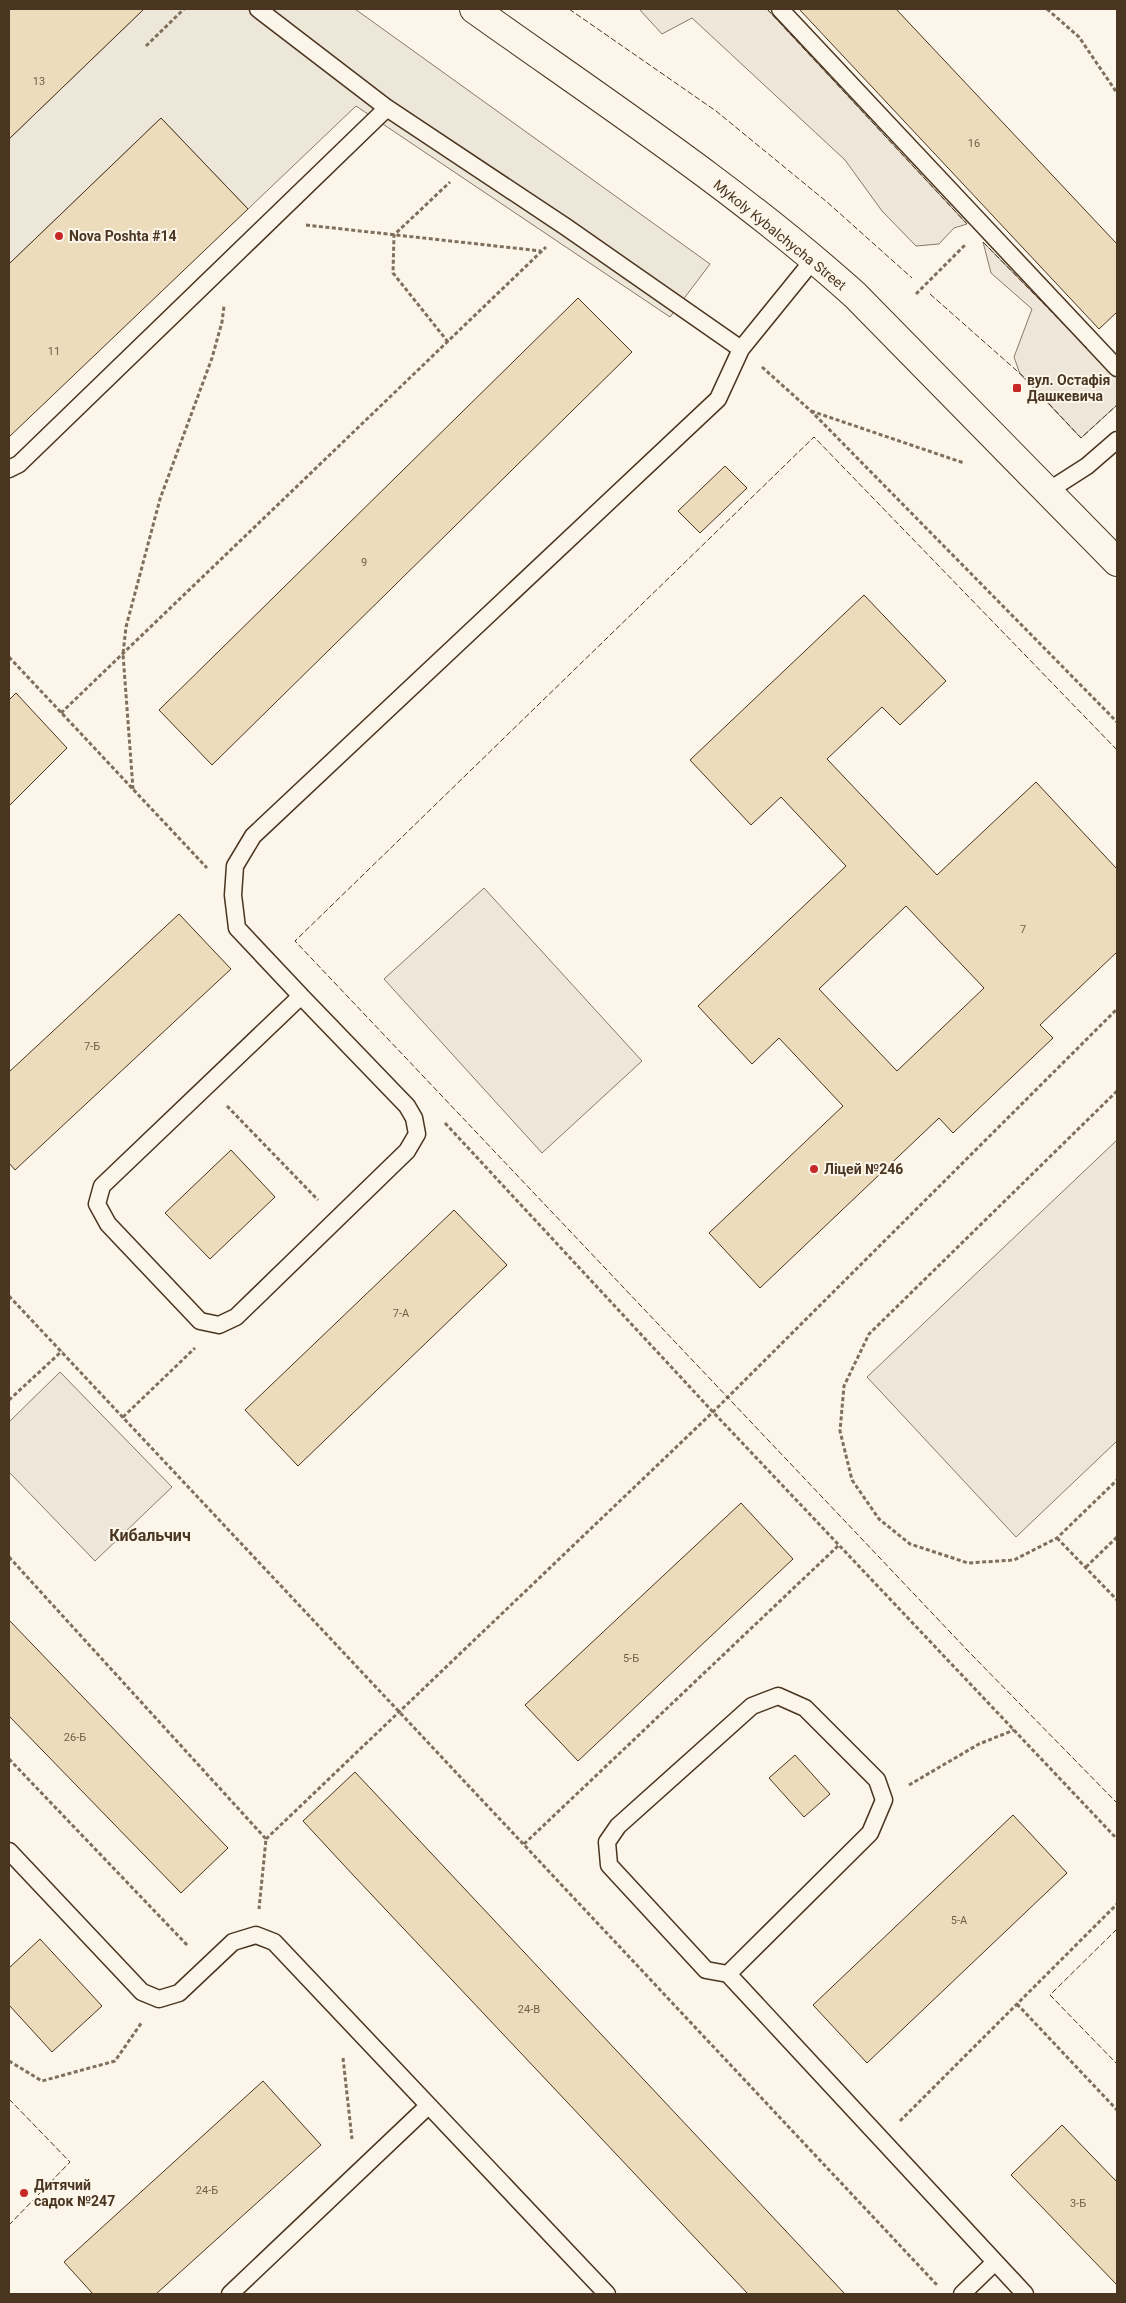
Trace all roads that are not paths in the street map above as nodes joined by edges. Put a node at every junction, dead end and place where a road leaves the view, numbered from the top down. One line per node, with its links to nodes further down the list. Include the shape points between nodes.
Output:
1 (258, 9): 4 (lane)
2 (474, 9): 5 (street, Mykoly Kybalchycha Street, via 683,158)
3 (780, 9): 7 (lane)
4 (387, 108): 6 (lane); 9 (lane, via 19,464)
5 (814, 259): 6 (lane); 10 (street, Mykoly Kybalchycha Street, via 855,295)
6 (741, 349): 12 (lane, via 718,399 253,836 235,866 236,928)
7 (1117, 368)
8 (1117, 440): 10 (lane, via 1087,466)
9 (9, 469)
10 (1048, 490): 11 (street, Mykoly Kybalchycha Street)
11 (1117, 562)
12 (301, 996): 12 (lane, via 102,1186 97,1204 108,1224 200,1321 218,1325 236,1317 406,1151 417,1134 414,1118 407,1106)
13 (9, 1851): 15 (lane, via 142,1992 159,1999 179,1993 233,1942 256,1936 274,1942)
14 (728, 1974): 14 (lane, via 870,1833 884,1800 877,1780 805,1708 778,1696 752,1706 618,1826 607,1842 609,1865 706,1970); 16 (lane)
15 (428, 2106): 17 (lane); 18 (lane)
16 (995, 2262): 19 (lane); 20 (lane)
17 (230, 2294)
18 (607, 2294)
19 (962, 2294)
20 (1025, 2294)

